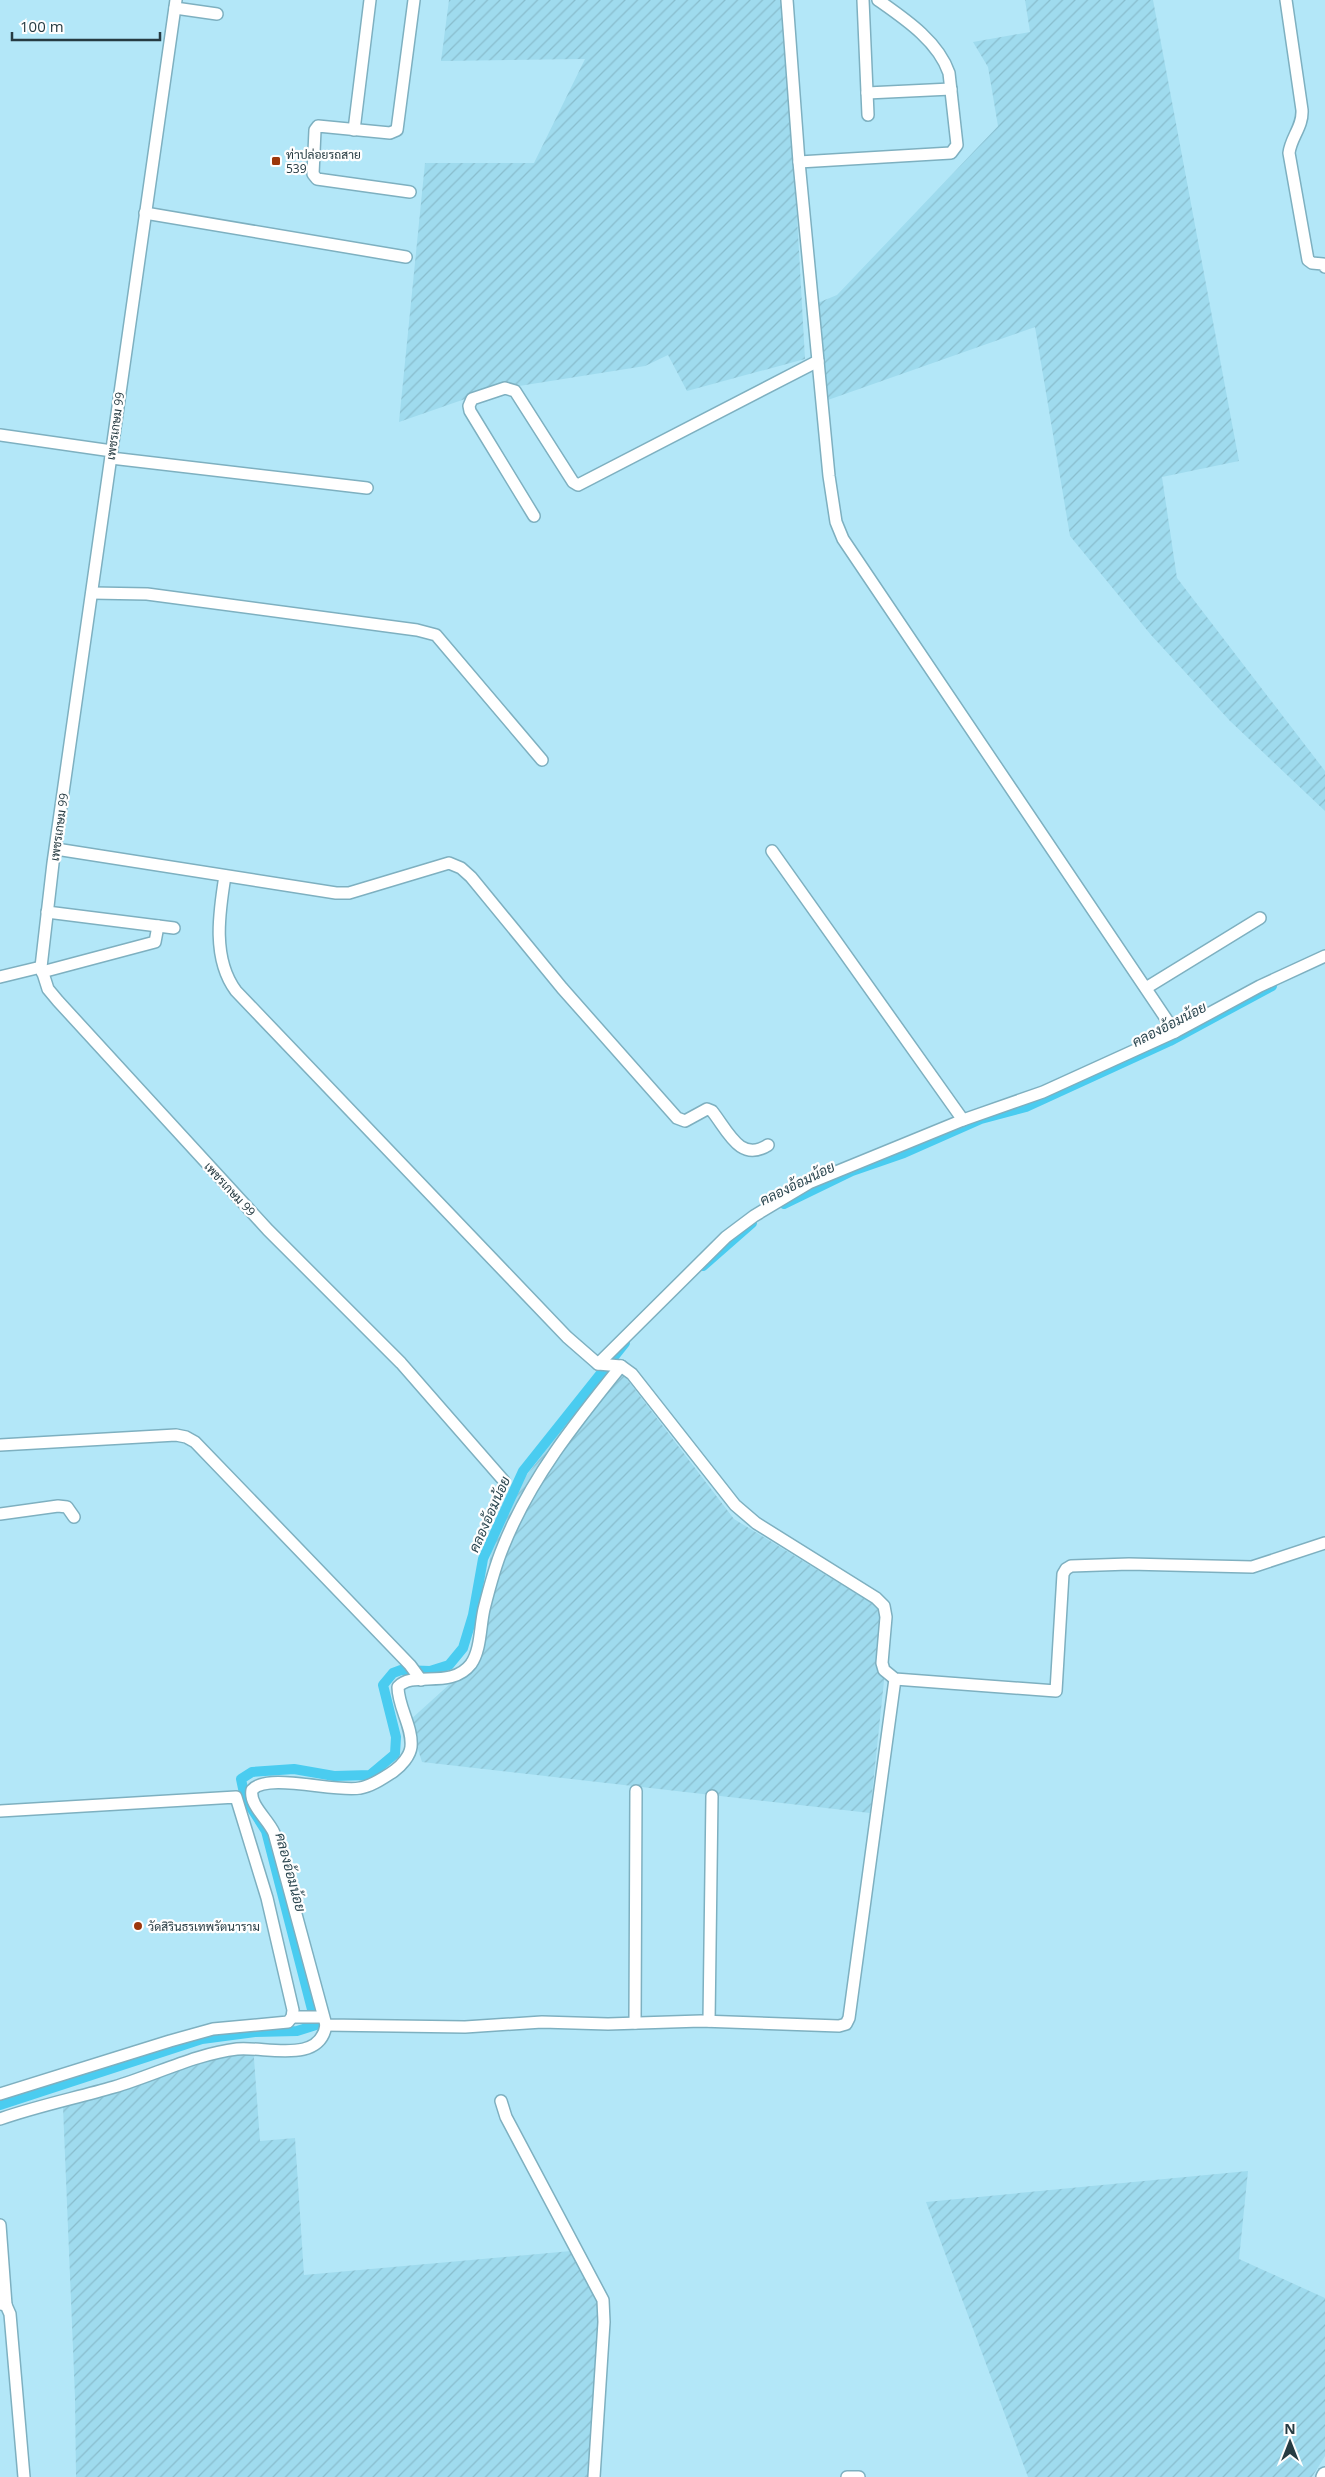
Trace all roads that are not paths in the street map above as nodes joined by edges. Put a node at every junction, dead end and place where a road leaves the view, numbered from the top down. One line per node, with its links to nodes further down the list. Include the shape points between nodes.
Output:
1 (370, 0): 12 (street)
2 (414, 0): 12 (street, via 397,130 390,133)
3 (786, 0): 13 (street)
4 (863, 0): 10 (street)
5 (878, 0): 9 (street, via 911,23 934,48 946,64)
6 (1286, 0): 17 (street, via 1302,115 1289,153 1308,260)
7 (175, 4): 8 (street); 15 (street, เพชรเกษม 99)
8 (217, 14)
9 (951, 89): 10 (street); 13 (street, via 957,145 951,153)
10 (867, 93): 11 (street)
11 (868, 115)
12 (354, 130): 14 (street, via 316,128 313,177)
13 (799, 162): 18 (street)
14 (410, 192)
15 (145, 213): 16 (street); 20 (street, เพชรเกษม 99)
16 (406, 257)
17 (1325, 267)
18 (818, 361): 22 (street, via 578,485 515,391 505,388 472,399 470,411); 35 (street, via 831,493 843,539)
19 (0, 434): 20 (street)
20 (111, 455): 21 (street); 23 (street, เพชรเกษม 99)
21 (367, 488)
22 (534, 516)
23 (92, 593): 24 (street, via 147,594 436,635); 25 (street, เพชรเกษม 99)
24 (542, 760)
25 (56, 849): 27 (street); 28 (street, เพชรเกษม 99)
26 (772, 851): 37 (street)
27 (225, 876): 38 (street, via 349,893 449,863 455,864 471,878 676,1118 685,1121 707,1109 744,1150 754,1152); 39 (street, via 219,921 224,971 236,991 568,1337)
28 (47, 912): 30 (street); 33 (street, เพชรเกษม 99)
29 (1260, 918): 35 (street)
30 (158, 926): 31 (street); 33 (street, via 155,942)
31 (174, 928)
32 (1325, 956): 36 (street, via 1260,986)
33 (41, 970): 34 (street); 42 (street, เพชรเกษม 99, via 48,989 58,1001 268,1230 401,1363)
34 (0, 977)
35 (1146, 988): 36 (street)
36 (1175, 1032): 37 (street, via 1043,1092)
37 (963, 1120): 39 (street, via 809,1183 754,1216 726,1237)
38 (768, 1145)
39 (600, 1364): 40 (street)
40 (619, 1366): 46 (street, via 554,1450 502,1547 484,1608 476,1657 452,1677); 47 (street, via 638,1381 745,1515 884,1606 882,1663 884,1670)
41 (0, 1445): 46 (street, via 170,1435 195,1442)
42 (504, 1481)
43 (0, 1514): 44 (street, via 58,1506 66,1507)
44 (74, 1517)
45 (1325, 1544): 47 (street, via 1252,1567 1129,1564 1066,1569 1063,1574 1056,1691)
46 (420, 1679): 54 (street, via 406,1682 398,1688 411,1747 407,1757 384,1778 358,1788 286,1783 260,1784 252,1790 252,1800 274,1833)
47 (895, 1679): 52 (street, via 846,2024)
48 (636, 1791): 53 (street)
49 (712, 1796): 52 (street)
50 (0, 1811): 51 (street, via 236,1796 267,1898)
51 (297, 2017): 54 (street); 55 (street, via 281,2024 214,2030 170,2041)
52 (709, 2021): 53 (street)
53 (635, 2023): 54 (street)
54 (323, 2026): 57 (street, via 316,2044 294,2052 256,2047 208,2055 114,2087)
55 (0, 2094)
56 (501, 2101): 61 (street, via 506,2117 603,2300)
57 (0, 2119)
58 (0, 2225): 59 (street)
59 (3, 2304): 60 (street, via 10,2314)
60 (24, 2477)
61 (594, 2477)
62 (847, 2477): 63 (street)
63 (858, 2477)

